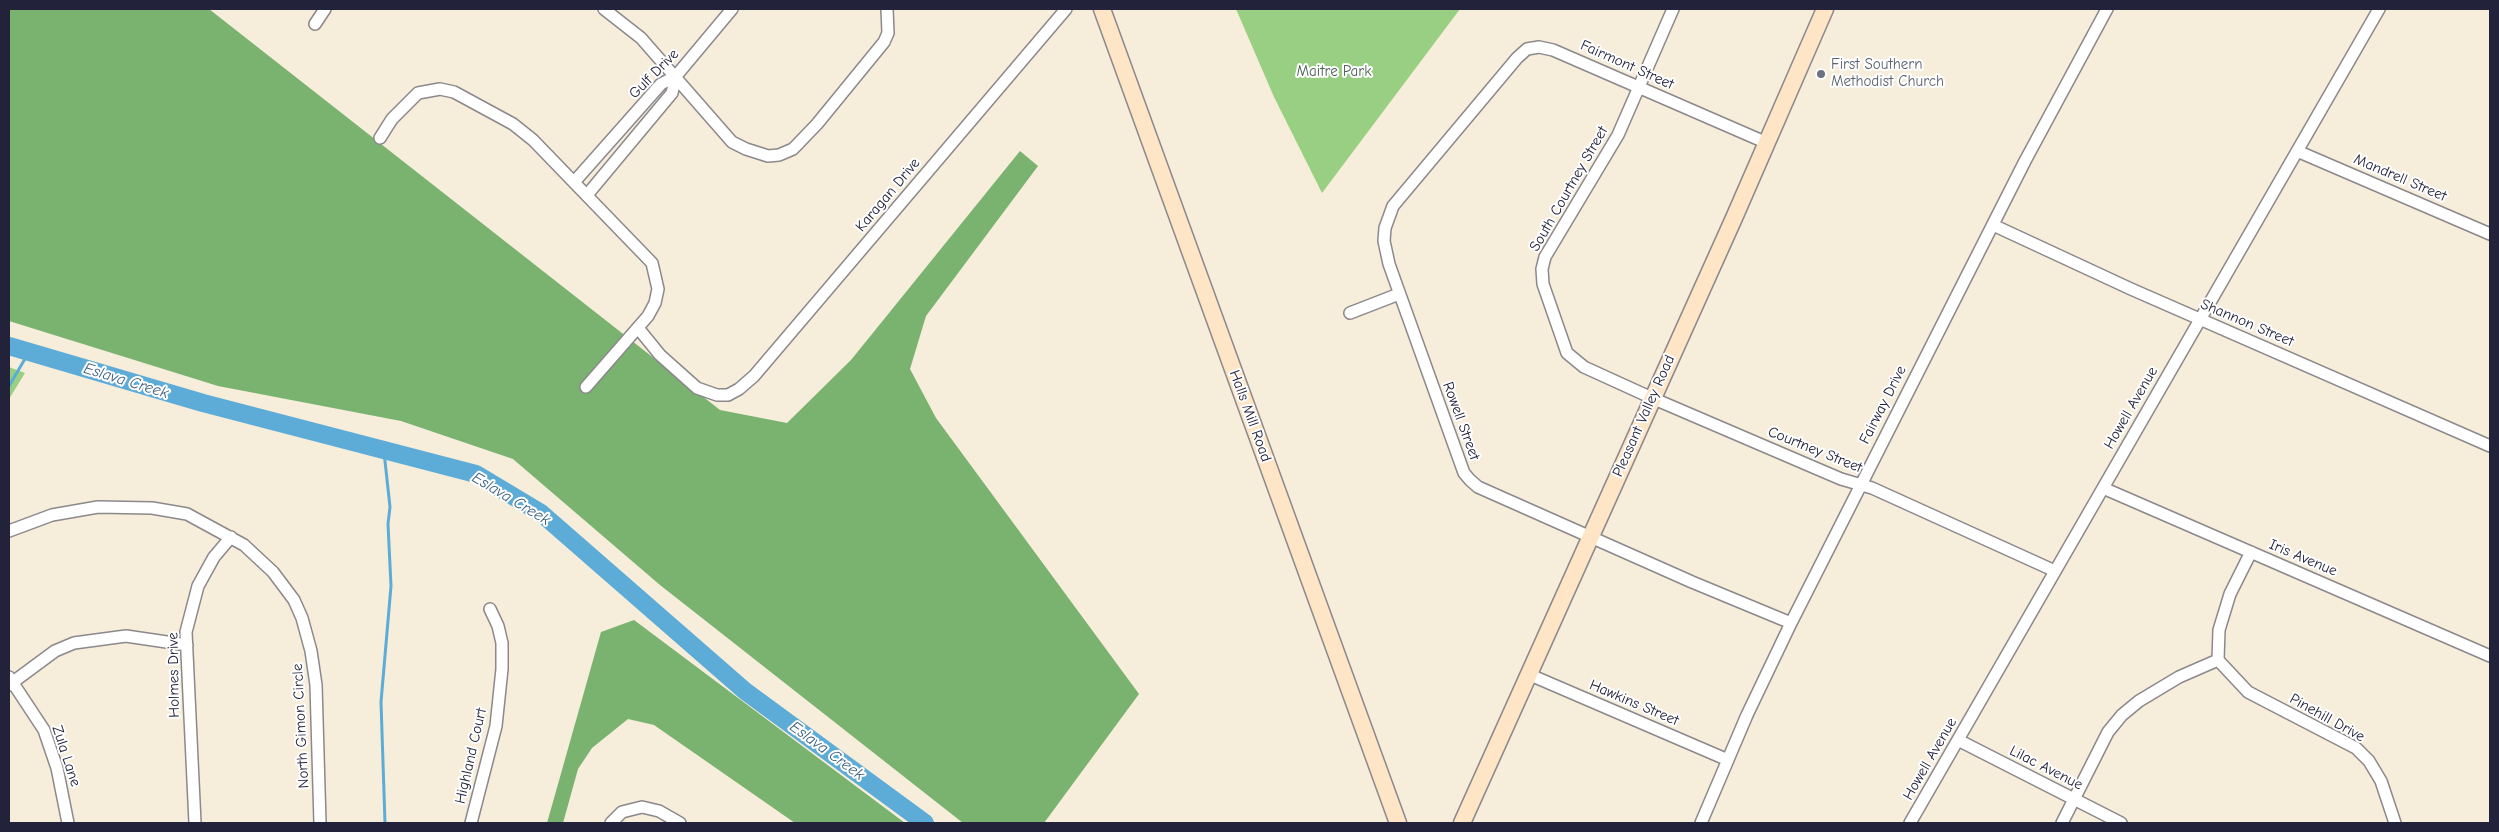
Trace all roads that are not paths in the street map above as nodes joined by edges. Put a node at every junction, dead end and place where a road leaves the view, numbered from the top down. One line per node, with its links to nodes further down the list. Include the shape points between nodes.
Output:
1 (325, 9): 11 (street)
2 (604, 9): 12 (street, via 641,38)
3 (732, 9): 12 (street, Gulf Drive)
4 (887, 9): 12 (street, via 888,33 884,42 817,124 793,149 779,155 768,156 732,142)
5 (1066, 9): 27 (street, Karagan Drive, via 754,376 739,389 717,395 697,388)
6 (1102, 9): 54 (street, Halls Mill Road)
7 (1673, 9): 13 (street, South Courtney Street)
8 (1825, 9): 18 (street, Pleasant Valley Road)
9 (2107, 9): 22 (street, Fairway Drive)
10 (2379, 9): 19 (street, Howell Avenue)
11 (315, 24)
12 (676, 76): 15 (street, Gulf Drive, via 661,84); 16 (street, via 672,93)
13 (1639, 86): 14 (street, Fairmont Street, via 1539,47 1517,58); 18 (street, Fairmont Street); 29 (street, South Courtney Street, via 1618,135 1550,246 1542,269 1542,284 1567,353 1584,367)
14 (1487, 93): 24 (street, Rowell Street, via 1392,206 1384,241)
15 (626, 124): 16 (street); 20 (street, Gulf Drive)
16 (638, 134): 21 (street)
17 (380, 138): 20 (street, via 392,118 418,93 440,89 454,92 513,124)
18 (1767, 143): 29 (street, Pleasant Valley Road)
19 (2297, 151): 23 (street, Mandrell Street); 26 (street, Howell Avenue)
20 (575, 182): 21 (street)
21 (587, 195): 27 (street, via 652,263 658,289 655,303)
22 (1993, 225): 26 (street, Shannon Street); 31 (street, Fairway Drive)
23 (2490, 234)
24 (1399, 294): 25 (street); 34 (street, Rowell Street, via 1464,473 1478,486)
25 (1350, 313)
26 (2200, 319): 30 (street, Shannon Street); 32 (street, Howell Avenue)
27 (638, 328): 28 (street)
28 (586, 387)
29 (1652, 398): 31 (street, Courtney Street); 34 (street, Pleasant Valley Road)
30 (2490, 446)
31 (1860, 485): 37 (street, Courtney Street); 39 (street, Fairway Drive)
32 (2103, 488): 36 (street, Iris Avenue); 37 (street, Howell Avenue)
33 (9, 531): 35 (street, North Gimon Circle, via 52,514 98,507 152,508 187,514)
34 (1590, 536): 39 (street, Rowell Street); 43 (street, Pleasant Valley Road)
35 (231, 537): 40 (street, Holmes Drive, via 214,557 198,586 186,632); 50 (street, North Gimon Circle, via 244,544 273,572 294,600 302,618 312,651 316,685)
36 (2251, 552): 41 (street, Iris Avenue); 42 (street, via 2230,594 2219,630)
37 (2055, 571): 45 (street, Howell Avenue)
38 (490, 609): 51 (street, Highland Court, via 502,643 502,669 496,726)
39 (1791, 623): 46 (street, Fairway Drive)
40 (187, 645): 44 (street, via 126,636 74,643); 49 (street, Holmes Drive)
41 (2490, 656)
42 (2218, 660): 47 (street, via 2179,678 2122,714 2108,732); 60 (street, Pinehill Drive, via 2248,692 2356,748 2381,780)
43 (1528, 674): 46 (street, Hawkins Street); 55 (street, Pleasant Valley Road)
44 (10, 682): 48 (street, Zula Lane, via 44,730 57,768)
45 (1958, 740): 47 (street, Lilac Avenue); 57 (street, Howell Avenue)
46 (1728, 760): 56 (street, Fairway Drive)
47 (2074, 799): 58 (street); 59 (street, Lilac Avenue)
48 (68, 823)
49 (195, 823)
50 (320, 823)
51 (471, 823)
52 (612, 823): 53 (street, via 622,812 642,807 659,811)
53 (680, 823)
54 (1398, 823)
55 (1462, 823)
56 (1701, 823)
57 (1910, 823)
58 (2062, 823)
59 (2122, 823)
60 (2395, 823)

